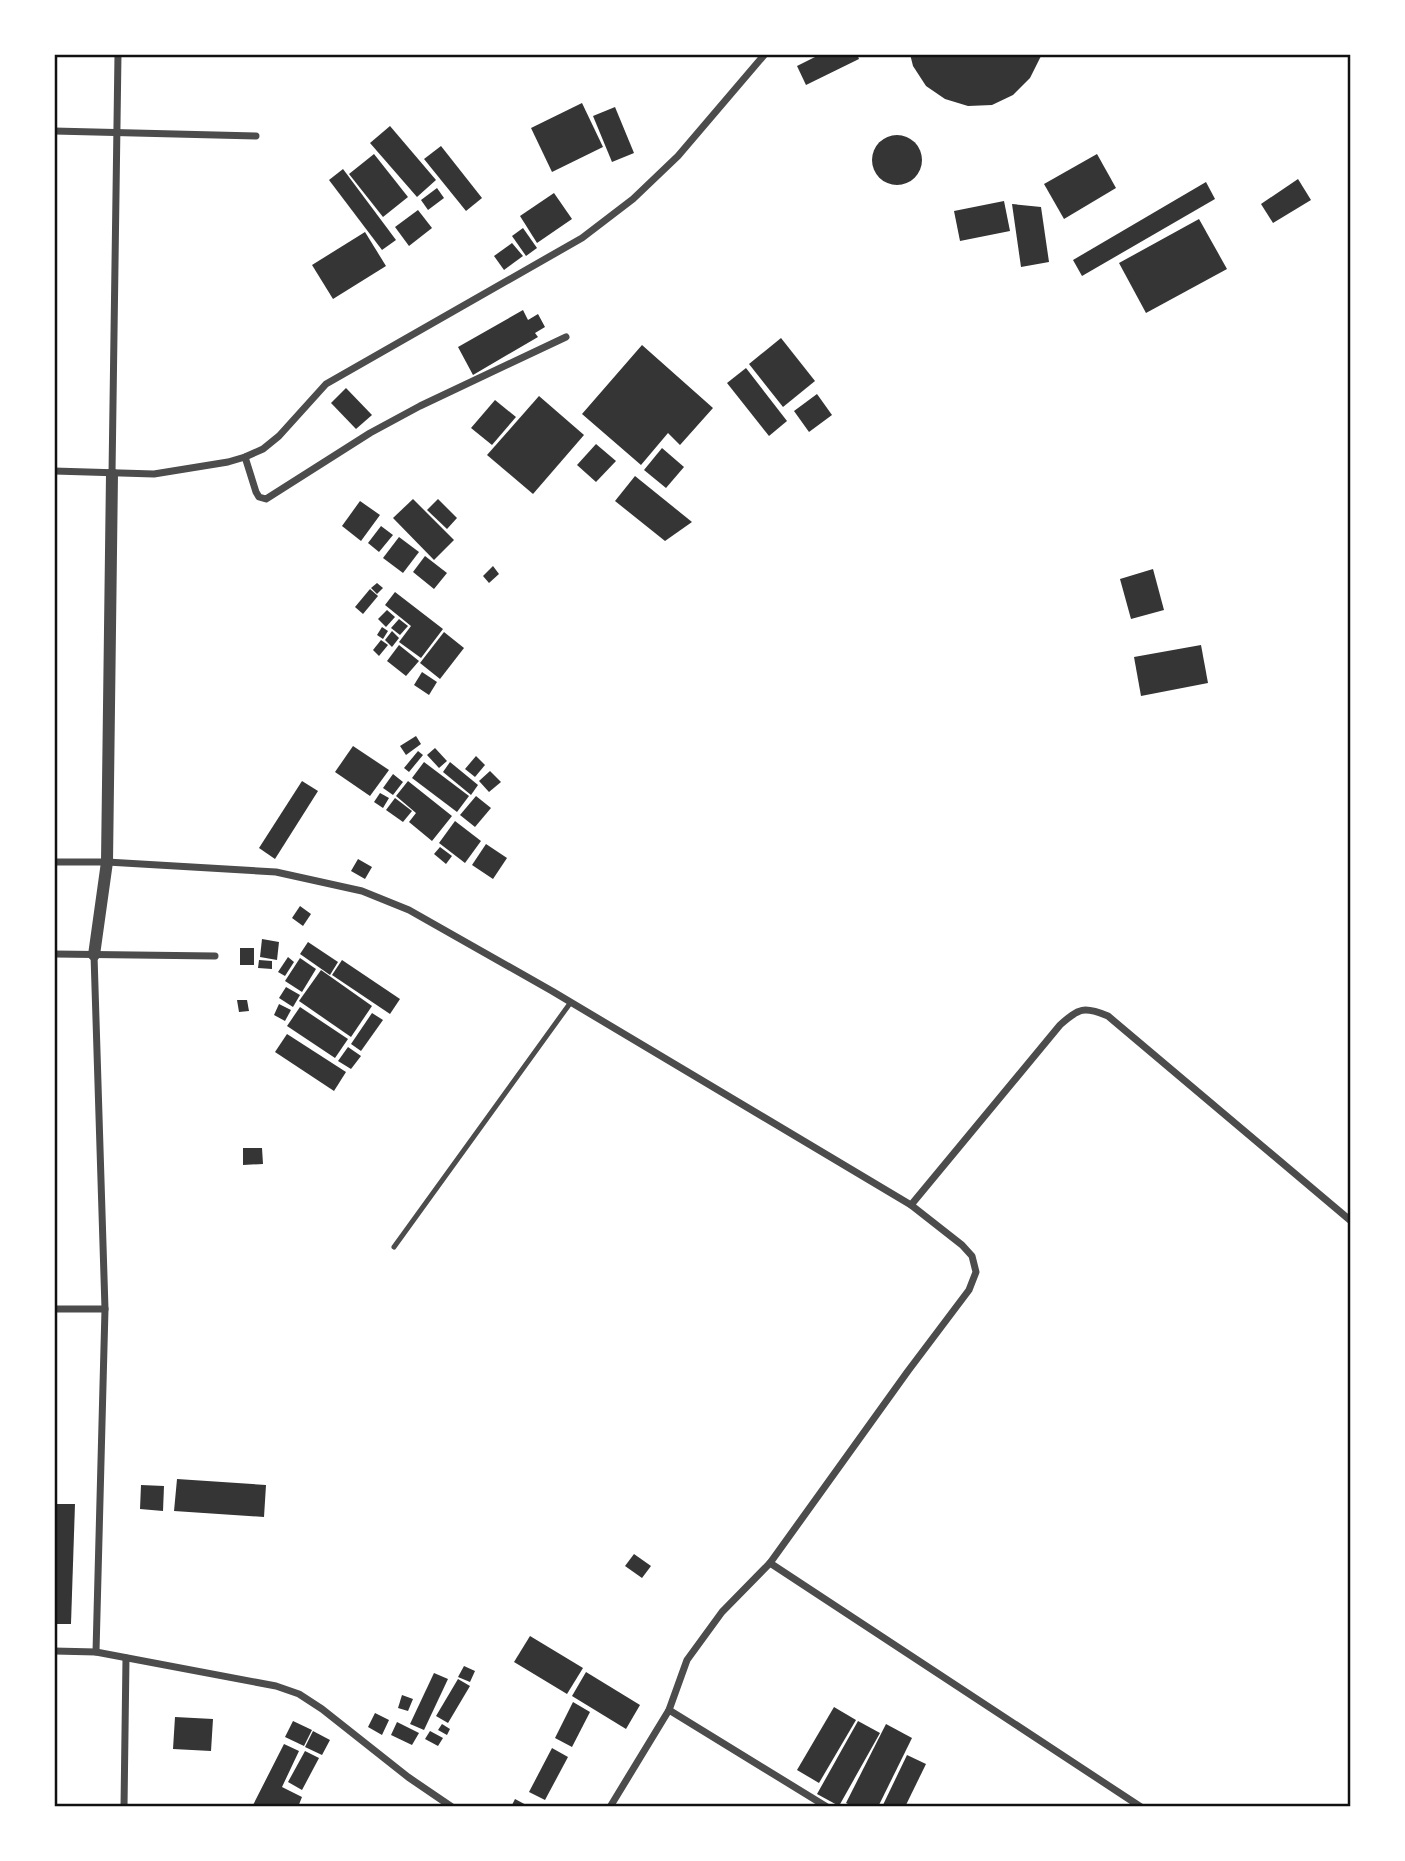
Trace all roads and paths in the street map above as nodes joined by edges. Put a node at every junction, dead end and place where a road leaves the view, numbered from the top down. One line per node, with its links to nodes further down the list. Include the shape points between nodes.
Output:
1 (118, 54): 4 (street)
2 (765, 54): 7 (street, via 678,156 633,199 582,238 326,384 279,436)
3 (54, 131): 4 (street)
4 (117, 132): 5 (street); 9 (street)
5 (256, 136)
6 (566, 337): 7 (street, via 420,405 265,499 257,495)
7 (245, 457): 9 (street, via 154,474)
8 (54, 471): 9 (street)
9 (112, 474): 11 (street)
10 (54, 862): 11 (street)
11 (107, 862): 13 (street); 15 (street, via 276,872 362,891 409,910)
12 (54, 954): 13 (street)
13 (94, 955): 14 (street); 20 (street)
14 (215, 956)
15 (571, 1002): 16 (street); 18 (lane)
16 (911, 1205): 17 (street, via 1060,1025 1075,1012 1093,1010 1108,1016); 21 (street, via 972,1256 976,1272 969,1290)
17 (1351, 1221)
18 (394, 1247)
19 (54, 1309): 20 (street)
20 (105, 1310): 23 (street)
21 (770, 1563): 25 (street, via 722,1612 687,1660); 30 (street)
22 (54, 1651): 23 (street)
23 (96, 1652): 24 (street)
24 (126, 1658): 26 (street); 27 (street, via 299,1694)
25 (669, 1710): 28 (street); 29 (street)
26 (124, 1807)
27 (452, 1807)
28 (610, 1807)
29 (827, 1807)
30 (1141, 1807)

